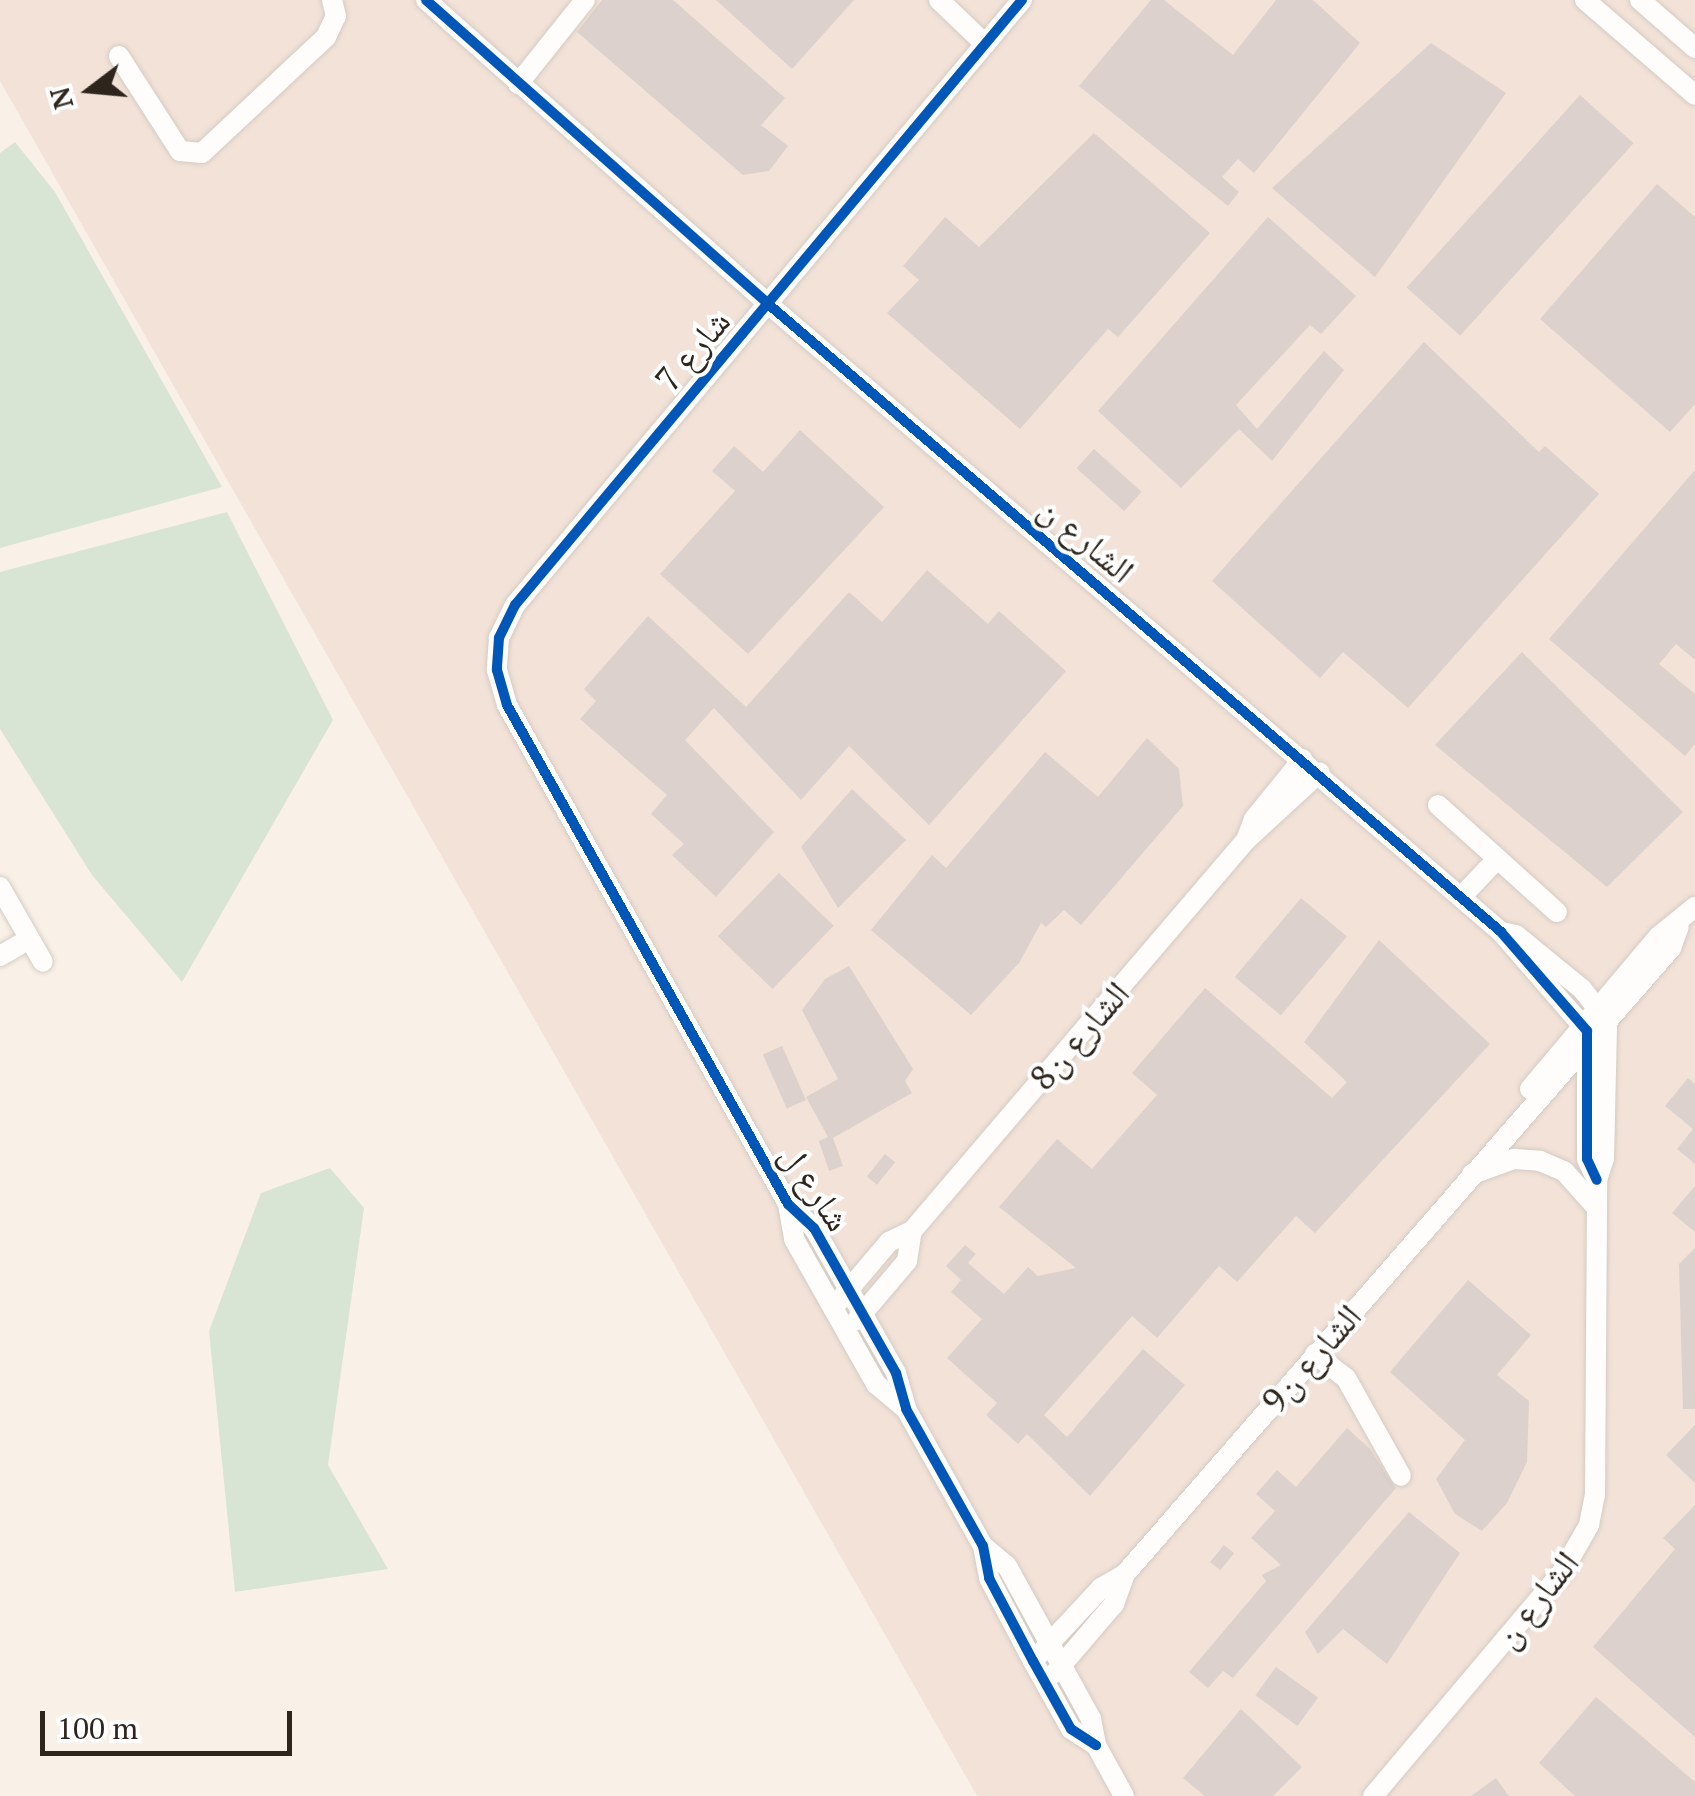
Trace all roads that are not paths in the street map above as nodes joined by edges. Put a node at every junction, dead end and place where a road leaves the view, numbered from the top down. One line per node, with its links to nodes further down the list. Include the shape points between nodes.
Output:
1 (332, 0): 10 (street, via 336,16 326,37 202,152 180,151)
2 (426, 0): 11 (street, الشارع ن)
3 (585, 0): 11 (street)
4 (939, 0): 8 (street)
5 (1022, 0): 8 (street, شارع 7)
6 (1585, 0): 12 (street)
7 (1640, 0): 9 (street)
8 (985, 44): 13 (street, شارع 7)
9 (1694, 46)
10 (119, 56)
11 (518, 84): 13 (street, الشارع ن)
12 (1695, 95)
13 (767, 303): 14 (street, شارع 7, via 515,605); 15 (street, الشارع ن)
14 (497, 652): 30 (street, شارع ل, via 507,705)
15 (1312, 766): 19 (street, الشارع ن); 32 (street, الشارع ن8)
16 (1438, 805): 17 (street)
17 (1497, 858): 19 (street); 21 (street)
18 (0, 887): 23 (street)
19 (1460, 896): 22 (street, الشارع ن)
20 (1695, 907): 26 (street, الشارع ن9, via 1671,948)
21 (1557, 912)
22 (1501, 932): 26 (street, الشارع ن, via 1516,935); 27 (street, الشارع ن)
23 (30, 939): 24 (street); 25 (street)
24 (0, 956)
25 (44, 962)
26 (1602, 1013): 27 (street, الشارع ن9); 29 (street, الشارع ن, via 1604,1158)
27 (1586, 1031): 28 (street, الشارع ن9); 29 (street, الشارع ن, via 1587,1158)
28 (1466, 1178): 31 (street, via 1501,1162 1540,1161 1584,1188); 37 (street, الشارع ن9)
29 (1597, 1180): 31 (street, الشارع ن)
30 (788, 1204): 33 (street, شارع ل, via 814,1228); 34 (street, شارع ل, via 794,1239)
31 (1598, 1210): 48 (street, الشارع ن, via 1589,1526 1562,1572)
32 (912, 1231): 33 (street, الشارع ن8, via 889,1242); 35 (street, الشارع ن8, via 907,1260)
33 (848, 1288): 34 (street, الشارع ن8); 35 (street, شارع ل)
34 (833, 1308): 36 (street, شارع ل)
35 (863, 1314): 36 (street, الشارع ن8); 38 (street, شارع ل, via 896,1373)
36 (846, 1332): 38 (street, شارع ل, via 876,1384)
37 (1315, 1354): 39 (street, via 1346,1378); 41 (street, الشارع ن9)
38 (906, 1409): 40 (street, شارع ل)
39 (1401, 1476)
40 (983, 1546): 42 (street, شارع ل, via 1006,1566); 43 (street, شارع ل, via 989,1578)
41 (1125, 1574): 42 (street, الشارع ن9, via 1101,1588); 44 (street, الشارع ن9, via 1114,1604)
42 (1049, 1643): 43 (street, الشارع ن9); 44 (street, شارع ل)
43 (1034, 1661): 45 (street, شارع ل)
44 (1062, 1666): 45 (street, الشارع ن9); 46 (street, شارع ل, via 1092,1718)
45 (1047, 1682): 46 (street, شارع ل, via 1072,1728)
46 (1096, 1745): 47 (street, شارع ل)
47 (1124, 1796)
48 (1372, 1796)

